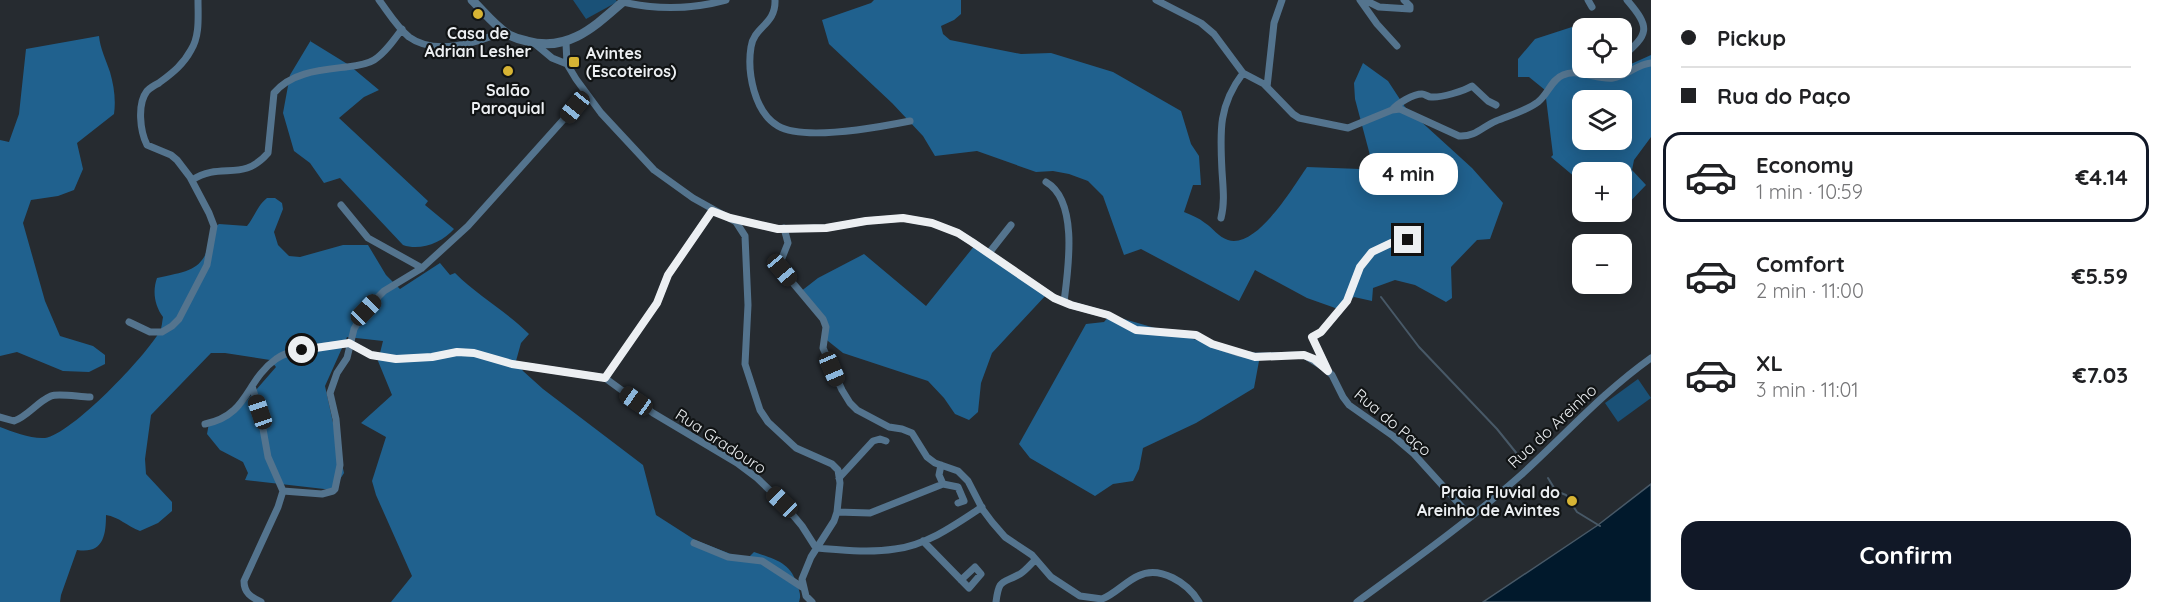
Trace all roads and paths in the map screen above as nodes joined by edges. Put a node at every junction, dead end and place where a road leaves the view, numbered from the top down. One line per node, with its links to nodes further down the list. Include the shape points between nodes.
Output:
1 (198, 0): 29 (street, via 193,48 180,67 146,92 141,120 147,145 171,155)
2 (379, 0): 13 (street)
3 (472, 0): 14 (street)
4 (726, 0): 12 (street, via 675,8 644,7)
5 (776, 0): 28 (street, via 772,18 751,45 754,92 767,117 786,129 815,132)
6 (1156, 0): 22 (street, via 1201,23)
7 (1284, 0): 24 (street, via 1274,24)
8 (1360, 0): 17 (street)
9 (1365, 0): 10 (street, via 1379,7 1410,9)
10 (1404, 0)
11 (1627, 0): 18 (street, via 1647,24 1642,40)
12 (624, 1): 16 (street, via 602,21)
13 (402, 29): 14 (street, via 434,48); 29 (street, via 386,49 360,66 319,70 288,79 274,93 268,153 263,159 244,170 212,170)
14 (504, 31): 15 (street)
15 (534, 43): 16 (street); 20 (street)
16 (566, 43): 20 (street)
17 (1397, 46)
18 (1632, 48)
19 (1651, 63): 21 (street)
20 (567, 64): 25 (street, Rua do Paço)
21 (1632, 68)
22 (1243, 73): 24 (street); 34 (street, via 1225,101)
23 (1572, 73): 27 (street, via 1563,74 1546,95 1528,108 1493,122 1476,134 1459,136 1400,109)
24 (1267, 87): 27 (street, via 1299,118 1348,128)
25 (586, 93): 32 (street, Rua do Paço, via 654,170); 39 (street, via 468,226)
26 (1496, 105): 27 (street, via 1472,86 1465,91 1431,97 1417,95)
27 (1392, 110)
28 (910, 121)
29 (192, 180): 41 (street, via 214,226 207,265 191,299 172,326 162,332 150,332)
30 (1046, 182): 40 (street, via 1060,194 1070,233)
31 (341, 205): 39 (street, via 368,238)
32 (712, 211): 33 (street, Rua do Paço); 45 (street, via 668,275 657,303)
33 (730, 218): 36 (street, Rua do Paço); 52 (street, via 745,236 745,364 760,410 802,452 832,464)
34 (1221, 218)
35 (1011, 225): 38 (street)
36 (784, 228): 38 (street, Rua do Paço, via 826,228 903,218 958,233); 51 (street, via 788,243 780,263 782,270 823,319 823,348 850,403 890,427 912,433 927,457)
37 (1408, 240): 44 (street, Rua do Paço, via 1372,252 1360,267 1347,301 1312,337)
38 (989, 253): 40 (street, Rua do Paço)
39 (422, 268): 42 (street, via 378,297 354,329)
40 (1064, 302): 44 (street, Rua do Paço, via 1108,315 1136,330 1196,335 1255,357 1304,355)
41 (129, 322)
42 (349, 343): 45 (street, Rua Gradouro, via 371,355 396,359 474,353 512,364); 46 (street, via 290,352 276,358); 54 (street, via 330,393 340,465 335,489 322,494)
43 (1651, 358): 58 (street, Rua do Areinho, via 1585,412)
44 (1328, 371): 58 (street, Rua do Paço, via 1349,405 1413,453)
45 (605, 378): 61 (street, Rua Gradouro, via 757,478 789,510)
46 (252, 386): 49 (street, via 232,414); 54 (street, via 268,457)
47 (90, 397): 48 (street, via 57,394 20,419)
48 (0, 417)
49 (205, 424)
50 (886, 441): 52 (street, via 873,441)
51 (941, 465): 53 (street, via 939,475); 56 (street, via 958,471)
52 (839, 478): 57 (street)
53 (943, 484): 55 (street, via 958,487 964,501); 57 (street, via 870,513)
54 (283, 491): 65 (street, via 244,581 248,594)
55 (958, 503)
56 (982, 507): 59 (street); 62 (street, via 1005,537)
57 (837, 512): 61 (street)
58 (1471, 517): 69 (street, Rua do Areinho)
59 (923, 541): 61 (street, via 895,549); 63 (street)
60 (694, 543): 64 (street, via 728,557 762,561)
61 (816, 548): 64 (street)
62 (1035, 560): 67 (street, via 1001,583); 68 (street, via 1051,578 1080,596 1102,599 1131,579 1149,573 1182,583)
63 (961, 580)
64 (802, 587): 66 (street)
65 (261, 602)
66 (812, 602)
67 (996, 602)
68 (1198, 602)
69 (1357, 602)

